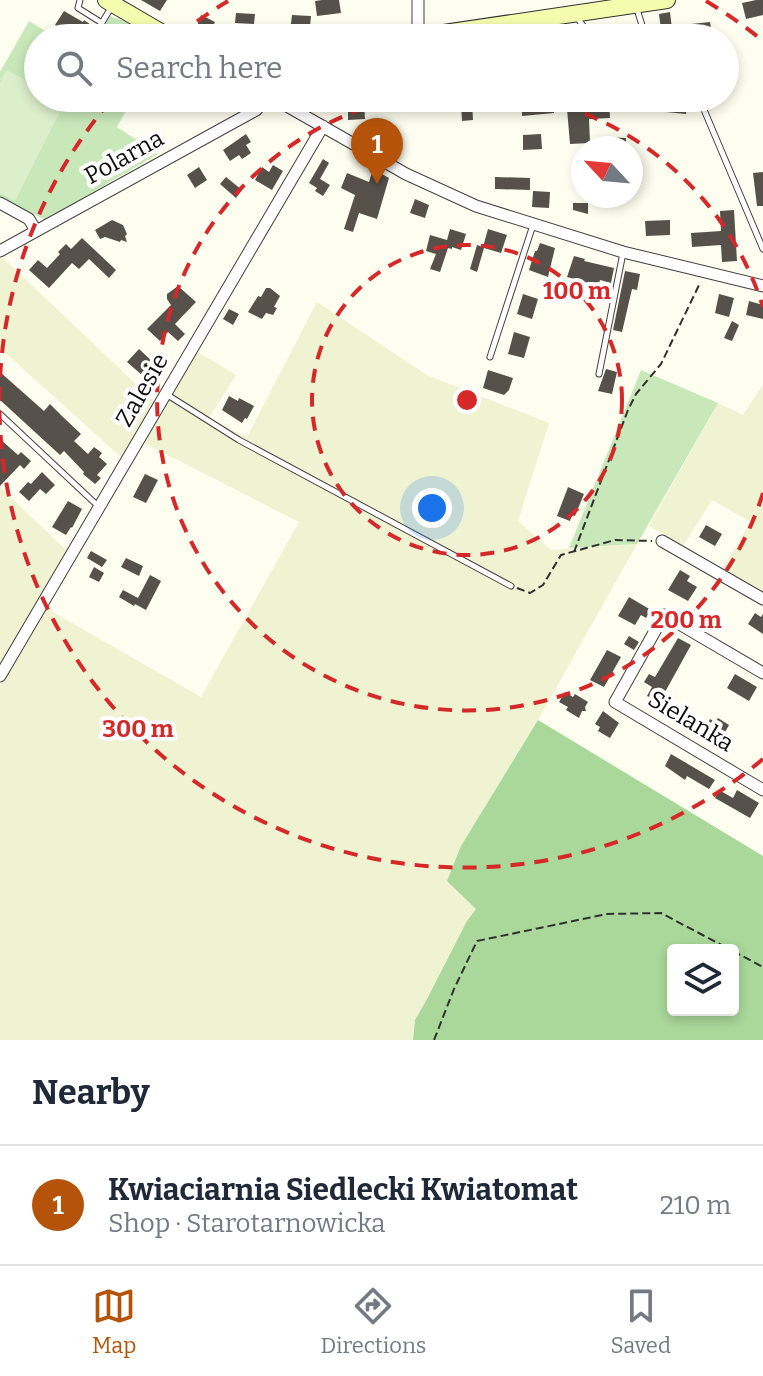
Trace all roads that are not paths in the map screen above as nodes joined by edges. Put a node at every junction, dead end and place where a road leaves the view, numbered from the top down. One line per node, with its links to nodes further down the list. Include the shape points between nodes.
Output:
1 (80, 0): 7 (lane, via 78,8)
2 (418, 0): 9 (street)
3 (667, 0): 5 (street)
4 (109, 2): 7 (lane); 8 (street)
5 (636, 5): 6 (street); 12 (lane)
6 (575, 14): 10 (street); 11 (lane)
7 (102, 23)
8 (145, 24)
9 (418, 24)
10 (507, 24)
11 (582, 24)
12 (642, 24)
13 (252, 112): 19 (street, Polarna)
14 (296, 112): 16 (street)
15 (705, 112): 20 (lane)
16 (323, 126): 18 (street, via 447,194); 26 (street, Zalesie)
17 (0, 203): 19 (street, via 29,219)
18 (533, 224): 22 (street); 24 (lane)
19 (36, 231): 21 (street, Polarna)
20 (763, 249)
21 (0, 251)
22 (623, 252): 23 (street); 25 (lane)
23 (763, 286)
24 (490, 357)
25 (599, 374)
26 (165, 394): 28 (street, Zalesie); 30 (lane, via 239,440)
27 (0, 414): 28 (lane)
28 (99, 507): 33 (street, Zalesie)
29 (662, 541): 31 (street)
30 (511, 586)
31 (763, 599)
32 (763, 673): 34 (street, Sielanka, via 664,615 615,702)
33 (0, 676)
34 (763, 790)

